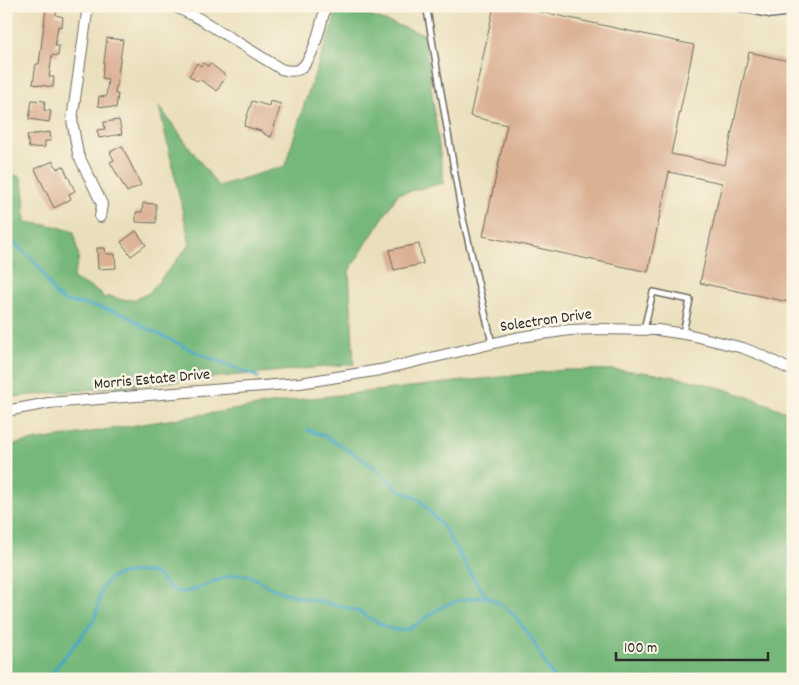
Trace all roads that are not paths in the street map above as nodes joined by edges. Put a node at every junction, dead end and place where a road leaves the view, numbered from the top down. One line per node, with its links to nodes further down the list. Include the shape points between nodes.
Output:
1 (88, 6): 7 (street, via 72,120 78,154 102,204)
2 (174, 6): 3 (street, via 281,70 289,71 296,71 306,63)
3 (326, 6)
4 (730, 6): 6 (lane, via 772,15)
5 (427, 10): 10 (lane, via 461,210)
6 (793, 12)
7 (100, 217)
8 (644, 329): 9 (street, Solectron Drive); 9 (lane, via 652,292 690,300); 10 (street, Solectron Drive, via 570,330)
9 (683, 334): 11 (street, Solectron Drive, via 743,348)
10 (492, 344): 12 (street, Solectron Drive, via 380,370)
11 (793, 371)
12 (300, 383): 13 (street, Morris Estate Drive, via 49,403)
13 (6, 411)

